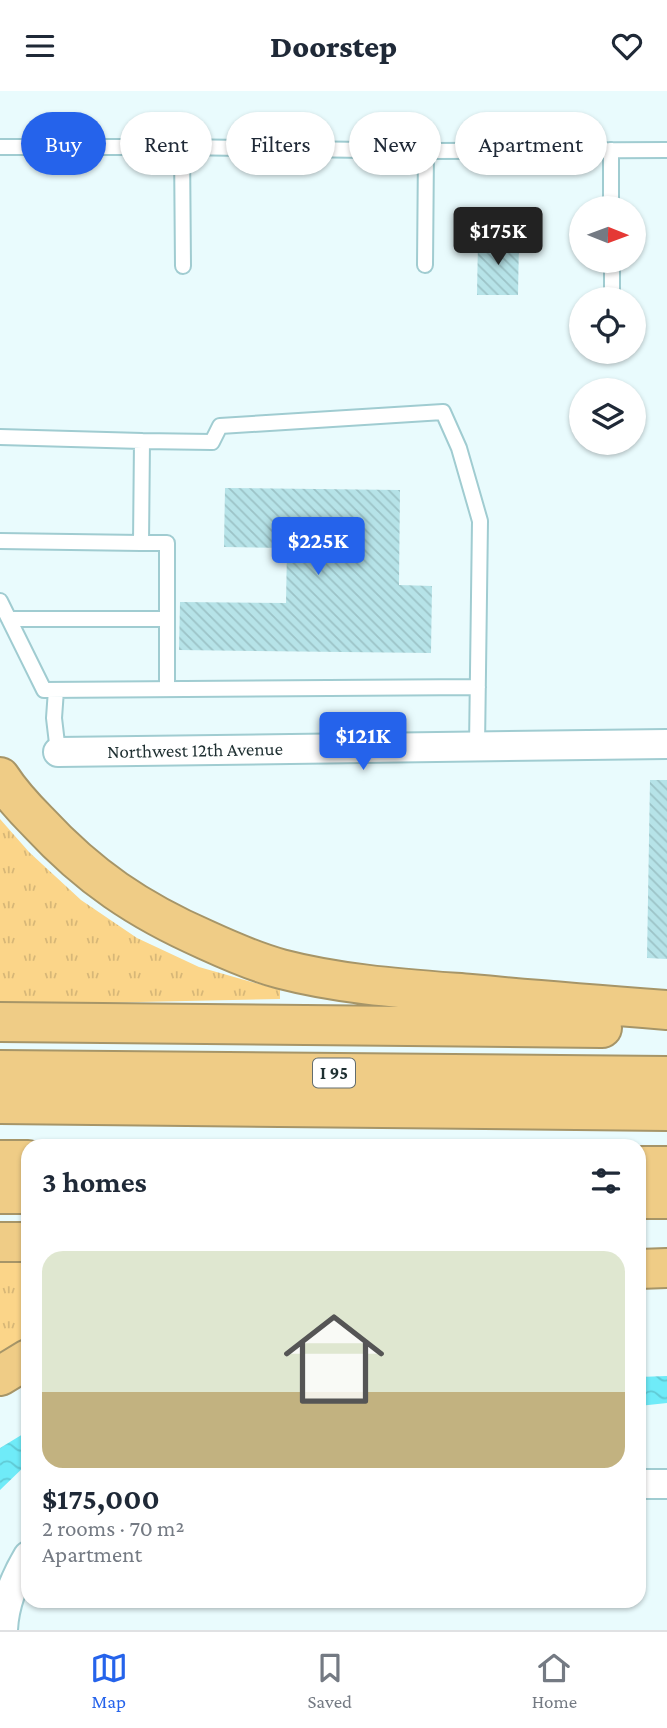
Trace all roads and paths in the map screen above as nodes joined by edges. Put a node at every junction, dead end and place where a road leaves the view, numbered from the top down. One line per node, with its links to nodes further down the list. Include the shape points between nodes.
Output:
1 (0, 147): 2 (lane)
2 (120, 147)
3 (212, 147): 5 (lane)
4 (667, 149): 6 (lane); 8 (lane)
5 (349, 150)
6 (611, 150): 7 (lane); 11 (lane)
7 (441, 151)
8 (667, 161)
9 (182, 175): 13 (lane)
10 (426, 175): 12 (lane)
11 (611, 196)
12 (425, 265)
13 (183, 266)
14 (0, 437): 15 (lane)
15 (142, 441): 17 (lane); 21 (lane, via 212,442 220,426 443,412 481,521)
16 (0, 541): 17 (lane)
17 (141, 543): 20 (lane, via 167,543)
18 (0, 601): 19 (lane)
19 (9, 619): 20 (lane); 23 (lane, via 44,690)
20 (167, 619): 22 (lane)
21 (478, 687): 22 (lane); 25 (lane)
22 (167, 689): 23 (lane)
23 (56, 690): 26 (lane)
24 (667, 744): 25 (street, Northwest 12th Avenue)
25 (477, 746): 26 (street, Northwest 12th Avenue)
26 (58, 752)
27 (0, 777): 28 (highway, via 62,848 124,897 175,926 260,963 401,989)
28 (667, 1010)
29 (0, 1022): 30 (highway)
30 (667, 1029)
31 (0, 1070): 32 (highway, I 95)
32 (667, 1076)
33 (0, 1104): 34 (highway)
34 (667, 1111)
35 (0, 1160): 36 (highway)
36 (21, 1160)
37 (646, 1166): 38 (highway)
38 (667, 1166)
39 (0, 1194): 40 (highway)
40 (21, 1194)
41 (646, 1199): 42 (highway)
42 (667, 1199)
43 (0, 1242): 44 (highway)
44 (21, 1242)
45 (646, 1247): 46 (highway)
46 (667, 1247)
47 (667, 1268): 48 (highway)
48 (646, 1269)
49 (21, 1363): 50 (highway)
50 (0, 1376)
51 (646, 1484): 52 (street)
52 (667, 1484)
53 (21, 1569): 54 (street)
54 (4, 1630)

